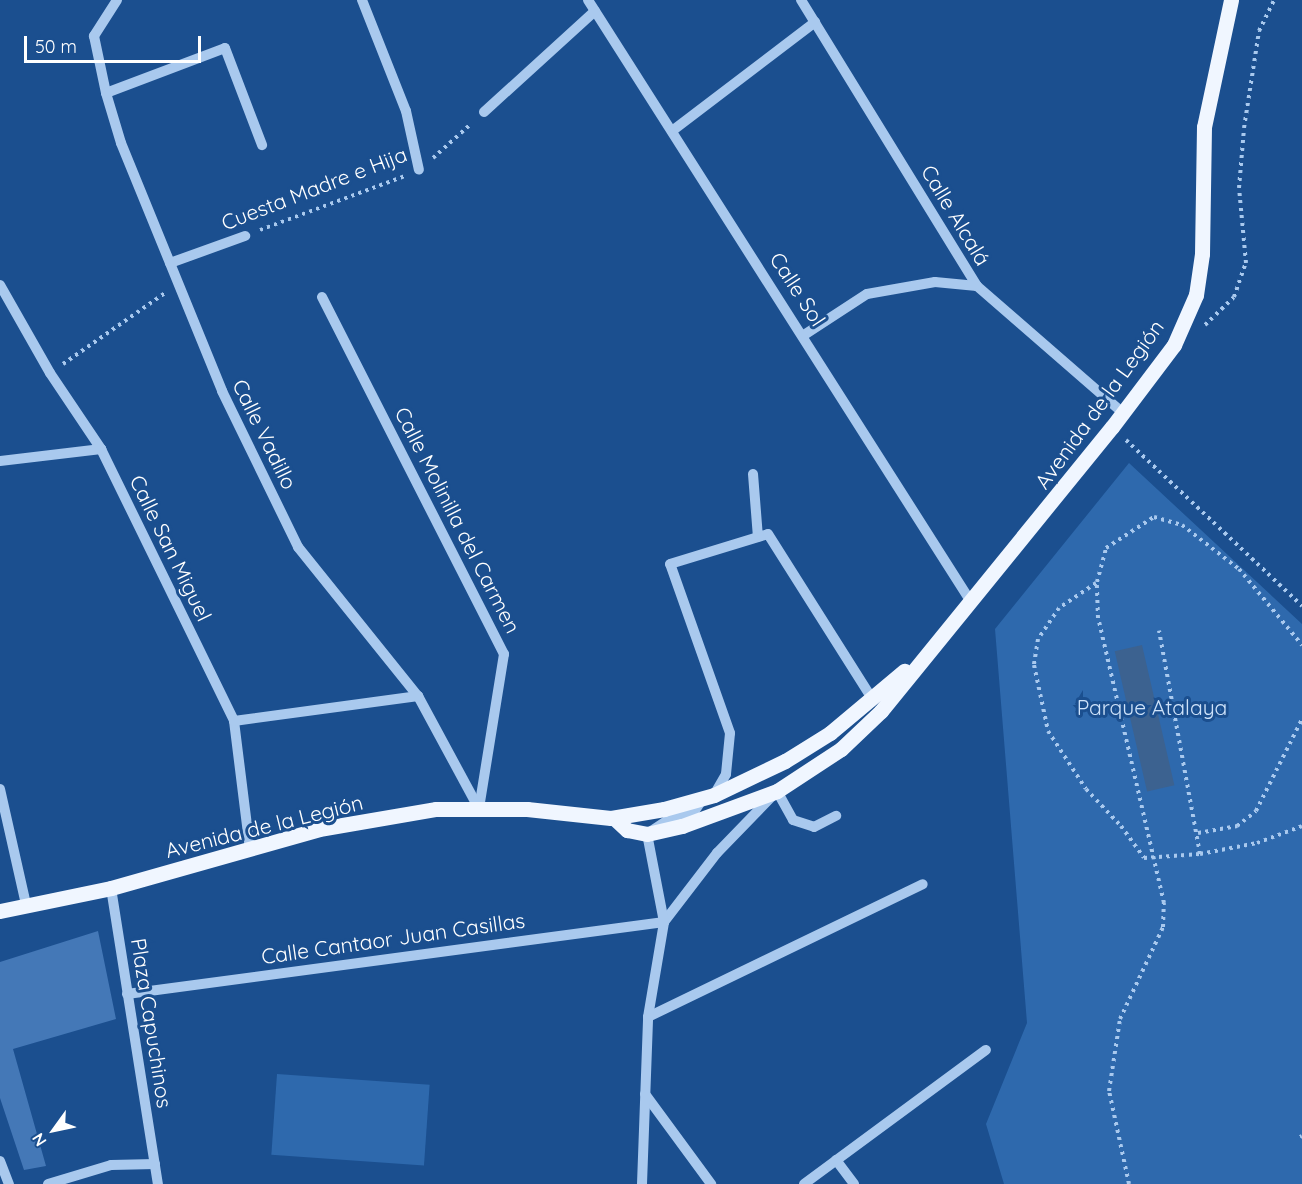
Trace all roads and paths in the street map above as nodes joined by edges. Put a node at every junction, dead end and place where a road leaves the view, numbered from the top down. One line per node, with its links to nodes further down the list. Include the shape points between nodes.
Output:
1 (117, 0): 9 (street, Calle Vadillo, via 94,36)
2 (362, 0): 13 (street, via 406,111)
3 (588, 0): 7 (street, Calle Sol)
4 (801, 0): 8 (street, Calle Alcalá)
5 (1231, 0): 21 (main road, Avenida de la Legión, via 1204,127 1202,254 1196,295)
6 (1274, 0): 21 (path, via 1259,32 1244,128 1239,188 1246,264 1234,297 1208,322)
7 (595, 11): 10 (street); 11 (street, Calle Sol)
8 (815, 22): 11 (street); 18 (street, Calle Alcalá)
9 (106, 93): 12 (street, via 225,48); 15 (street, Calle Vadillo, via 121,144)
10 (484, 112): 13 (path, Cuesta Madre e Hija)
11 (672, 131): 20 (street, Calle Sol)
12 (262, 145)
13 (419, 170): 14 (path, Cuesta Madre e Hija)
14 (245, 236): 15 (street, Cuesta Madre e Hija)
15 (170, 263): 16 (street, Calle Vadillo)
16 (178, 284): 22 (path); 35 (street, Calle Vadillo, via 222,391 298,547)
17 (0, 285): 22 (street, Calle San Miguel)
18 (976, 286): 20 (street, via 935,282 867,294); 23 (street, Calle Alcalá)
19 (322, 297): 42 (street, Calle Molinilla del Carmen, via 504,654)
20 (804, 335): 30 (street, Calle Sol)
21 (1174, 345): 23 (main road, Avenida de la Legión)
22 (50, 373): 25 (street, Calle San Miguel)
23 (1122, 412): 24 (main road, Avenida de la Legión)
24 (1112, 427): 30 (main road, Avenida de la Legión); 31 (path)
25 (101, 449): 26 (street); 38 (street, Calle San Miguel)
26 (0, 461)
27 (753, 474): 28 (street)
28 (758, 537): 36 (street, via 768,534); 41 (street, via 670,564 730,733 726,774)
29 (1097, 582): 33 (path, via 1106,548 1154,517 1163,519 1182,525 1221,551); 50 (path, via 1098,618); 50 (path, via 1059,608 1038,639 1034,664 1038,684 1048,730 1086,789 1144,858)
30 (971, 602): 34 (main road, Avenida de la Legión)
31 (1302, 606)
32 (1159, 631): 47 (path)
33 (1302, 645)
34 (919, 660): 36 (main road, Avenida de la Legión); 40 (main road, Avenida de la Legión, via 881,711 841,749)
35 (418, 696): 38 (street); 42 (street, Calle Vadillo)
36 (871, 697): 41 (main road, Avenida de la Legión, via 830,733 785,761)
37 (1302, 719): 47 (path, via 1256,811 1237,826)
38 (234, 721): 48 (street, Calle San Miguel)
39 (0, 789): 53 (street)
40 (777, 791): 43 (street, via 793,820 814,827); 46 (main road, Avenida de la Legión, via 726,812); 55 (street, via 717,853)
41 (709, 797): 44 (main road, Avenida de la Legión); 46 (street, Avenida de la Legión, via 694,812 671,818)
42 (478, 809): 44 (main road, Avenida de la Legión, via 527,809); 48 (main road, Avenida de la Legión, via 435,809 319,829)
43 (836, 816)
44 (614, 818): 46 (main road, Avenida de la Legión, via 627,830)
45 (1302, 826): 49 (path, via 1257,843)
46 (647, 834): 55 (street)
47 (1198, 834): 49 (path)
48 (250, 849): 52 (main road, Avenida de la Legión)
49 (1200, 854): 50 (path)
50 (1156, 858): 70 (path, via 1164,903 1163,927 1120,1019 1109,1091)
51 (923, 884): 57 (street)
52 (111, 888): 53 (main road, Avenida de la Legión); 56 (street, Plaza Capuchinos)
53 (26, 904): 54 (main road, Avenida de la Legión)
54 (0, 911)
55 (664, 922): 56 (street, Calle Cantaor Juan Casillas); 57 (street)
56 (127, 994): 62 (street, Plaza Capuchinos)
57 (648, 1017): 59 (street)
58 (986, 1050): 60 (street)
59 (645, 1094): 66 (street); 67 (street)
60 (836, 1160): 68 (street); 69 (street)
61 (0, 1161): 63 (street)
62 (156, 1164): 64 (street, via 111,1165); 65 (street, Plaza Capuchinos)
63 (9, 1184)
64 (48, 1184)
65 (159, 1184)
66 (642, 1184)
67 (711, 1184)
68 (804, 1184)
69 (854, 1184)
70 (1129, 1184)

